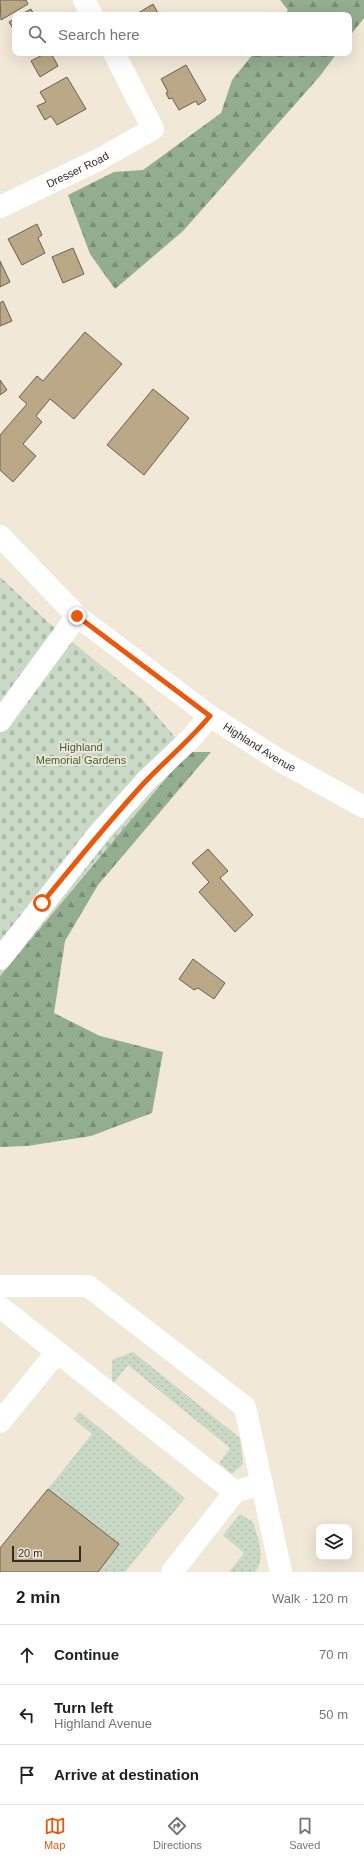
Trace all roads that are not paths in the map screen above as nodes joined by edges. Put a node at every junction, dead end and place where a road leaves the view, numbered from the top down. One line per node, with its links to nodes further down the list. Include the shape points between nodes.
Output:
1 (84, 0): 2 (street)
2 (90, 12)
3 (116, 56): 4 (street, Dresser Road, via 153,129 100,159)
4 (0, 207)
5 (0, 536): 6 (street, Highland Avenue)
6 (77, 616): 7 (street, Highland Avenue); 8 (street)
7 (210, 716): 9 (street, Highland Avenue, via 279,760); 10 (street, via 100,832)
8 (0, 721)
9 (364, 807)
10 (0, 959)
11 (0, 1286): 15 (street, via 88,1286 245,1407)
12 (0, 1307): 13 (street)
13 (57, 1352): 14 (street); 16 (street)
14 (0, 1422)
15 (262, 1483): 16 (street); 18 (street)
16 (235, 1492): 17 (street)
17 (172, 1572)
18 (282, 1572)

